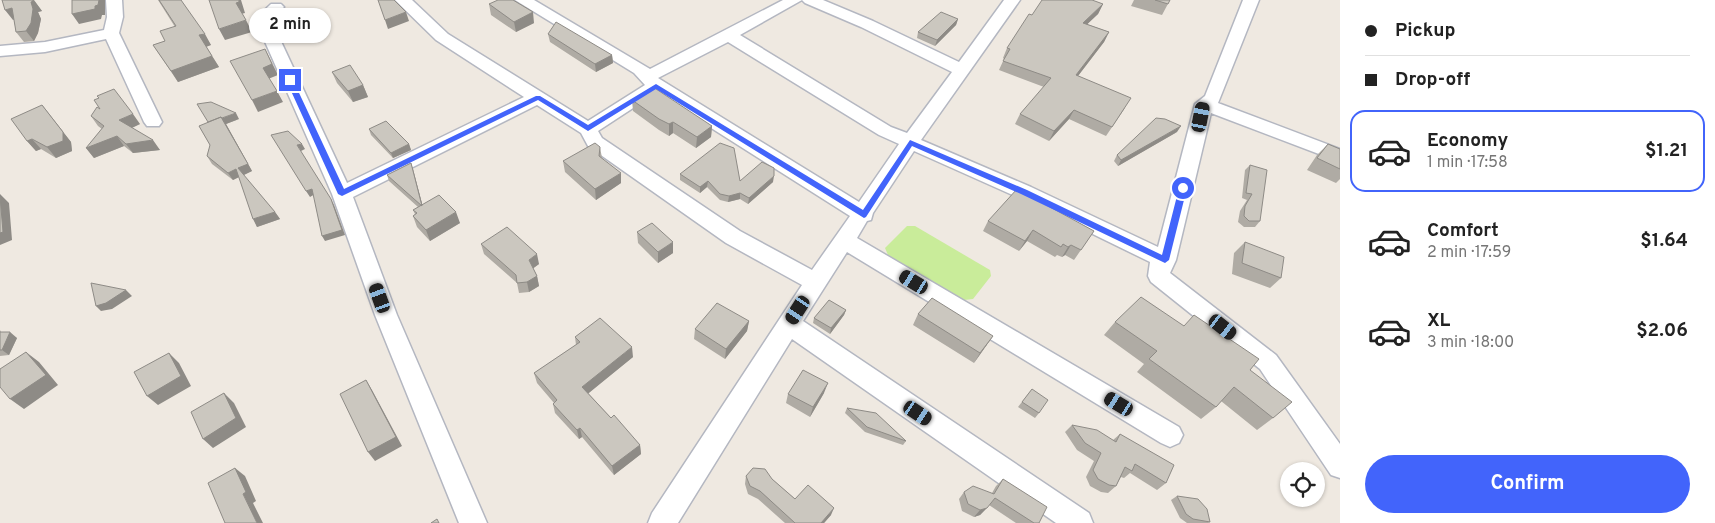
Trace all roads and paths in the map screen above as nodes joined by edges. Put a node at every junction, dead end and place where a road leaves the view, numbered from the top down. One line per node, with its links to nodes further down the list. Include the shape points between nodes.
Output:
1 (114, 0): 9 (street, via 115,17)
2 (403, 0): 14 (street, via 442,37)
3 (523, 0): 13 (street, via 640,69)
4 (795, 0): 10 (street)
5 (810, 0): 12 (street)
6 (1012, 0): 12 (street)
7 (1251, 0): 15 (street, via 1212,99)
8 (276, 7): 20 (street, via 263,19)
9 (111, 33): 11 (street, via 46,47); 16 (street)
10 (727, 34): 13 (street); 18 (street, via 885,131)
11 (0, 51)
12 (962, 70): 18 (street)
13 (652, 82): 17 (street); 21 (street)
14 (538, 97): 17 (street); 20 (street)
15 (1204, 104): 19 (street); 23 (street)
16 (153, 122)
17 (588, 128): 24 (street, via 595,142 692,210 733,237)
18 (910, 142): 21 (street); 23 (street)
19 (1340, 156)
20 (342, 194): 28 (street, via 386,316)
21 (864, 215): 22 (street)
22 (846, 241): 24 (street); 26 (street)
23 (1165, 260): 27 (street, via 1160,264 1159,276 1268,362)
24 (816, 282): 25 (street)
25 (790, 324): 29 (street); 30 (street)
26 (1170, 435)
27 (1340, 466)
28 (473, 523)
29 (662, 523)
30 (1079, 523)

